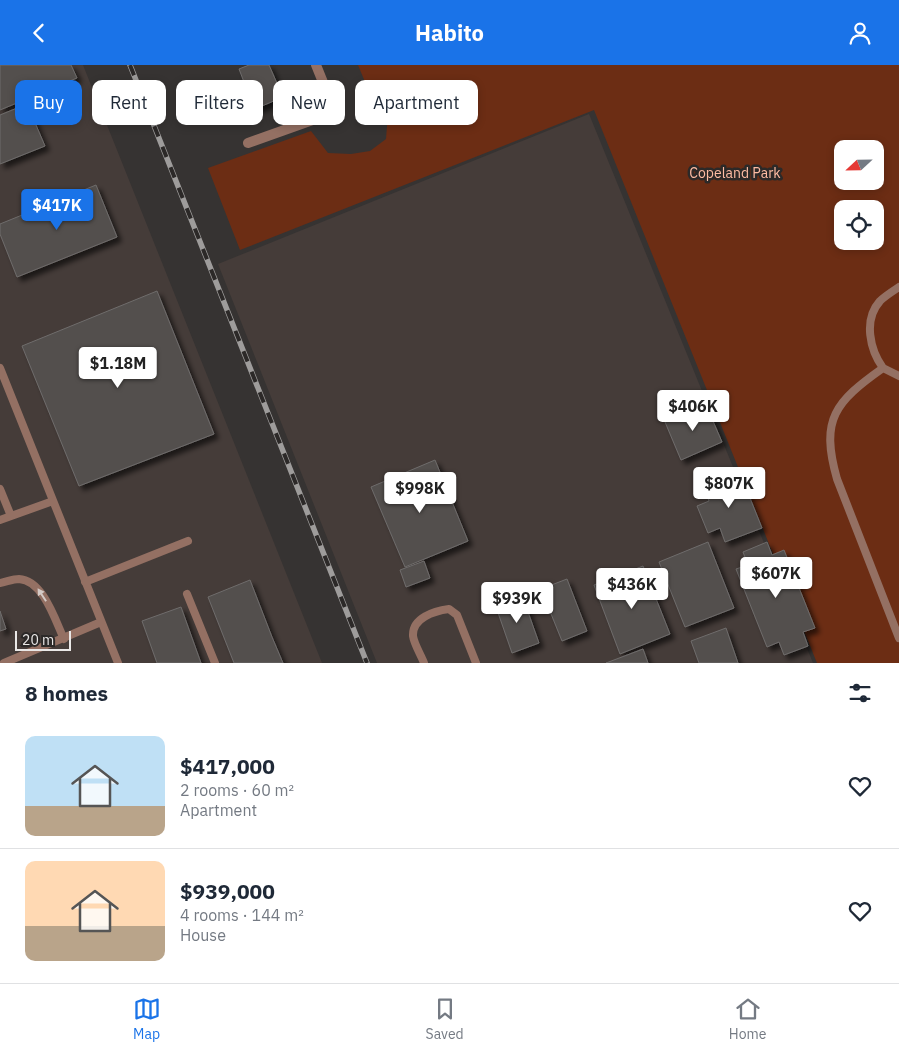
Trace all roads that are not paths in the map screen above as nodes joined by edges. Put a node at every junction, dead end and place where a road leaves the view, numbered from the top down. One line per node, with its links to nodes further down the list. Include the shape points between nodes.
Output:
1 (316, 65): 2 (street, via 335,112)
2 (248, 143)
3 (899, 287): 4 (lane, via 880,301 870,320 871,341)
4 (883, 368): 6 (lane); 16 (lane, via 852,391 839,407 829,437 837,479)
5 (0, 369): 8 (lane)
6 (899, 376)
7 (0, 489): 9 (lane)
8 (53, 501): 9 (lane); 12 (lane)
9 (11, 516): 10 (lane)
10 (0, 521)
11 (188, 541): 12 (lane)
12 (85, 582): 15 (lane)
13 (0, 583): 17 (lane, one-way to 13, via 42,593 31,582 19,579)
14 (187, 594): 20 (lane)
15 (101, 621): 17 (lane); 19 (lane)
16 (899, 637)
17 (64, 639): 18 (lane)
18 (4, 663)
19 (118, 663)
20 (215, 663)
21 (424, 663): 22 (lane, via 413,637 416,623 423,617 449,609 458,615)
22 (476, 663)

